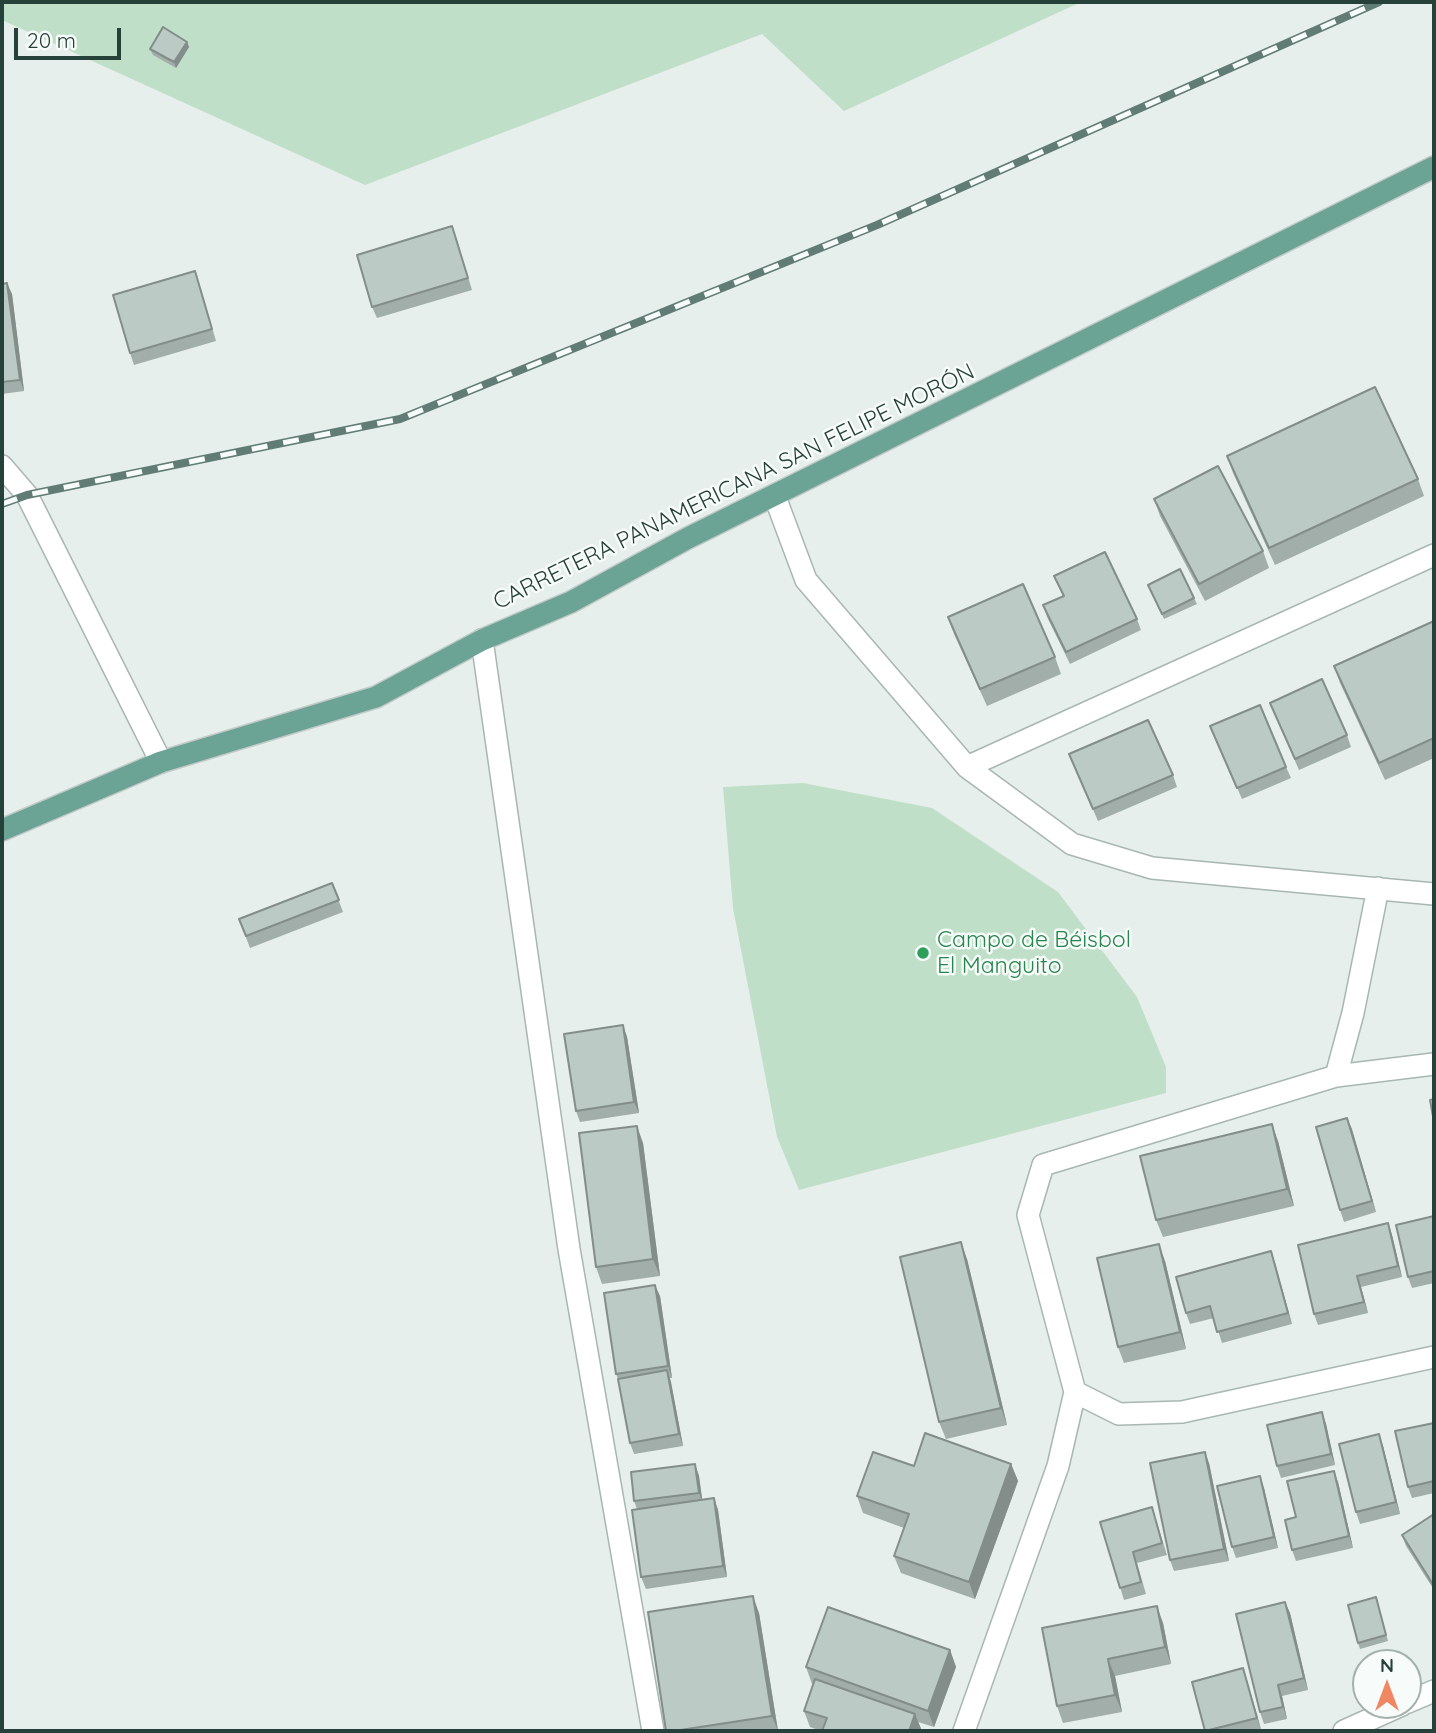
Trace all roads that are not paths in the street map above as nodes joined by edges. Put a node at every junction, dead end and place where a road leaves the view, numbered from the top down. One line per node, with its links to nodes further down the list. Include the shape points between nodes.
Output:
1 (1434, 167): 3 (main road, CARRETERA PANAMERICANA SAN FELIPE MORÓN)
2 (2, 466): 6 (street, via 27,495)
3 (775, 497): 5 (main road, CARRETERA PANAMERICANA SAN FELIPE MORÓN, via 571,602); 7 (street, via 806,580)
4 (1434, 555): 7 (street)
5 (482, 640): 6 (main road, CARRETERA PANAMERICANA SAN FELIPE MORÓN, via 376,698); 16 (street, via 569,1250)
6 (161, 762): 8 (main road, CARRETERA PANAMERICANA SAN FELIPE MORÓN)
7 (967, 767): 9 (street, via 1072,844 1152,868)
8 (2, 830)
9 (1378, 888): 10 (street); 12 (street)
10 (1434, 894)
11 (1434, 1064): 12 (street)
12 (1336, 1076): 14 (street, via 1043,1165 1028,1215)
13 (1434, 1357): 14 (street, via 1182,1412 1119,1414)
14 (1075, 1392): 17 (street, via 1058,1466)
15 (1371, 1719): 18 (street)
16 (653, 1731)
17 (964, 1731)
18 (1344, 1731)

